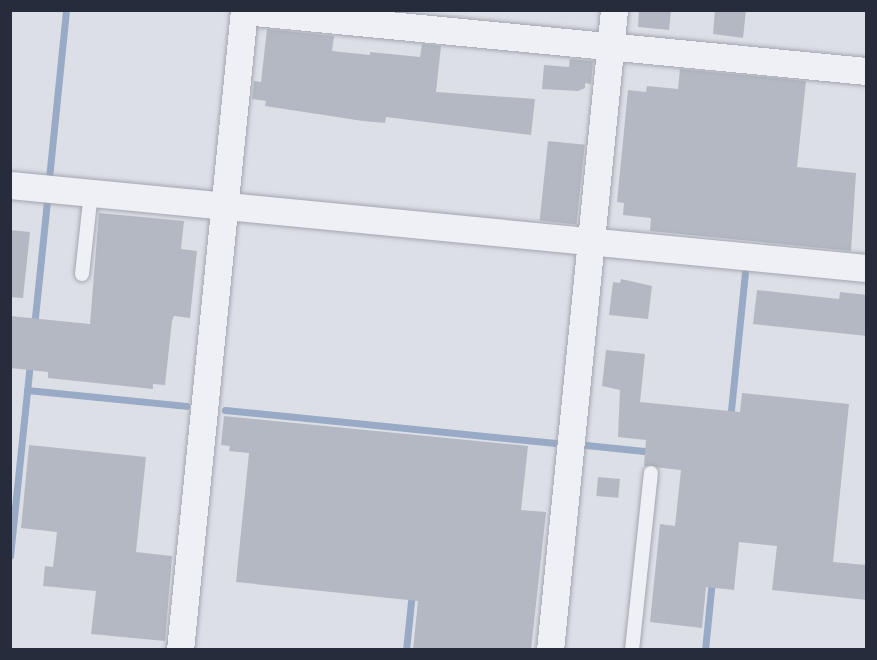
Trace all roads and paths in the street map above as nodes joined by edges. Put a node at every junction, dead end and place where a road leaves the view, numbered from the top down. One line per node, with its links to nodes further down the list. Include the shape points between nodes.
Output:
1 (614, 10): 3 (street)
2 (244, 11): 3 (street); 7 (street)
3 (611, 46): 4 (street); 8 (street)
4 (867, 71)
5 (10, 185): 6 (street)
6 (91, 193): 7 (street); 10 (lane)
7 (225, 206): 8 (street); 12 (street)
8 (591, 241): 9 (street); 13 (street)
9 (867, 268)
10 (82, 274)
11 (651, 473): 14 (lane)
12 (180, 650)
13 (550, 650)
14 (632, 650)

